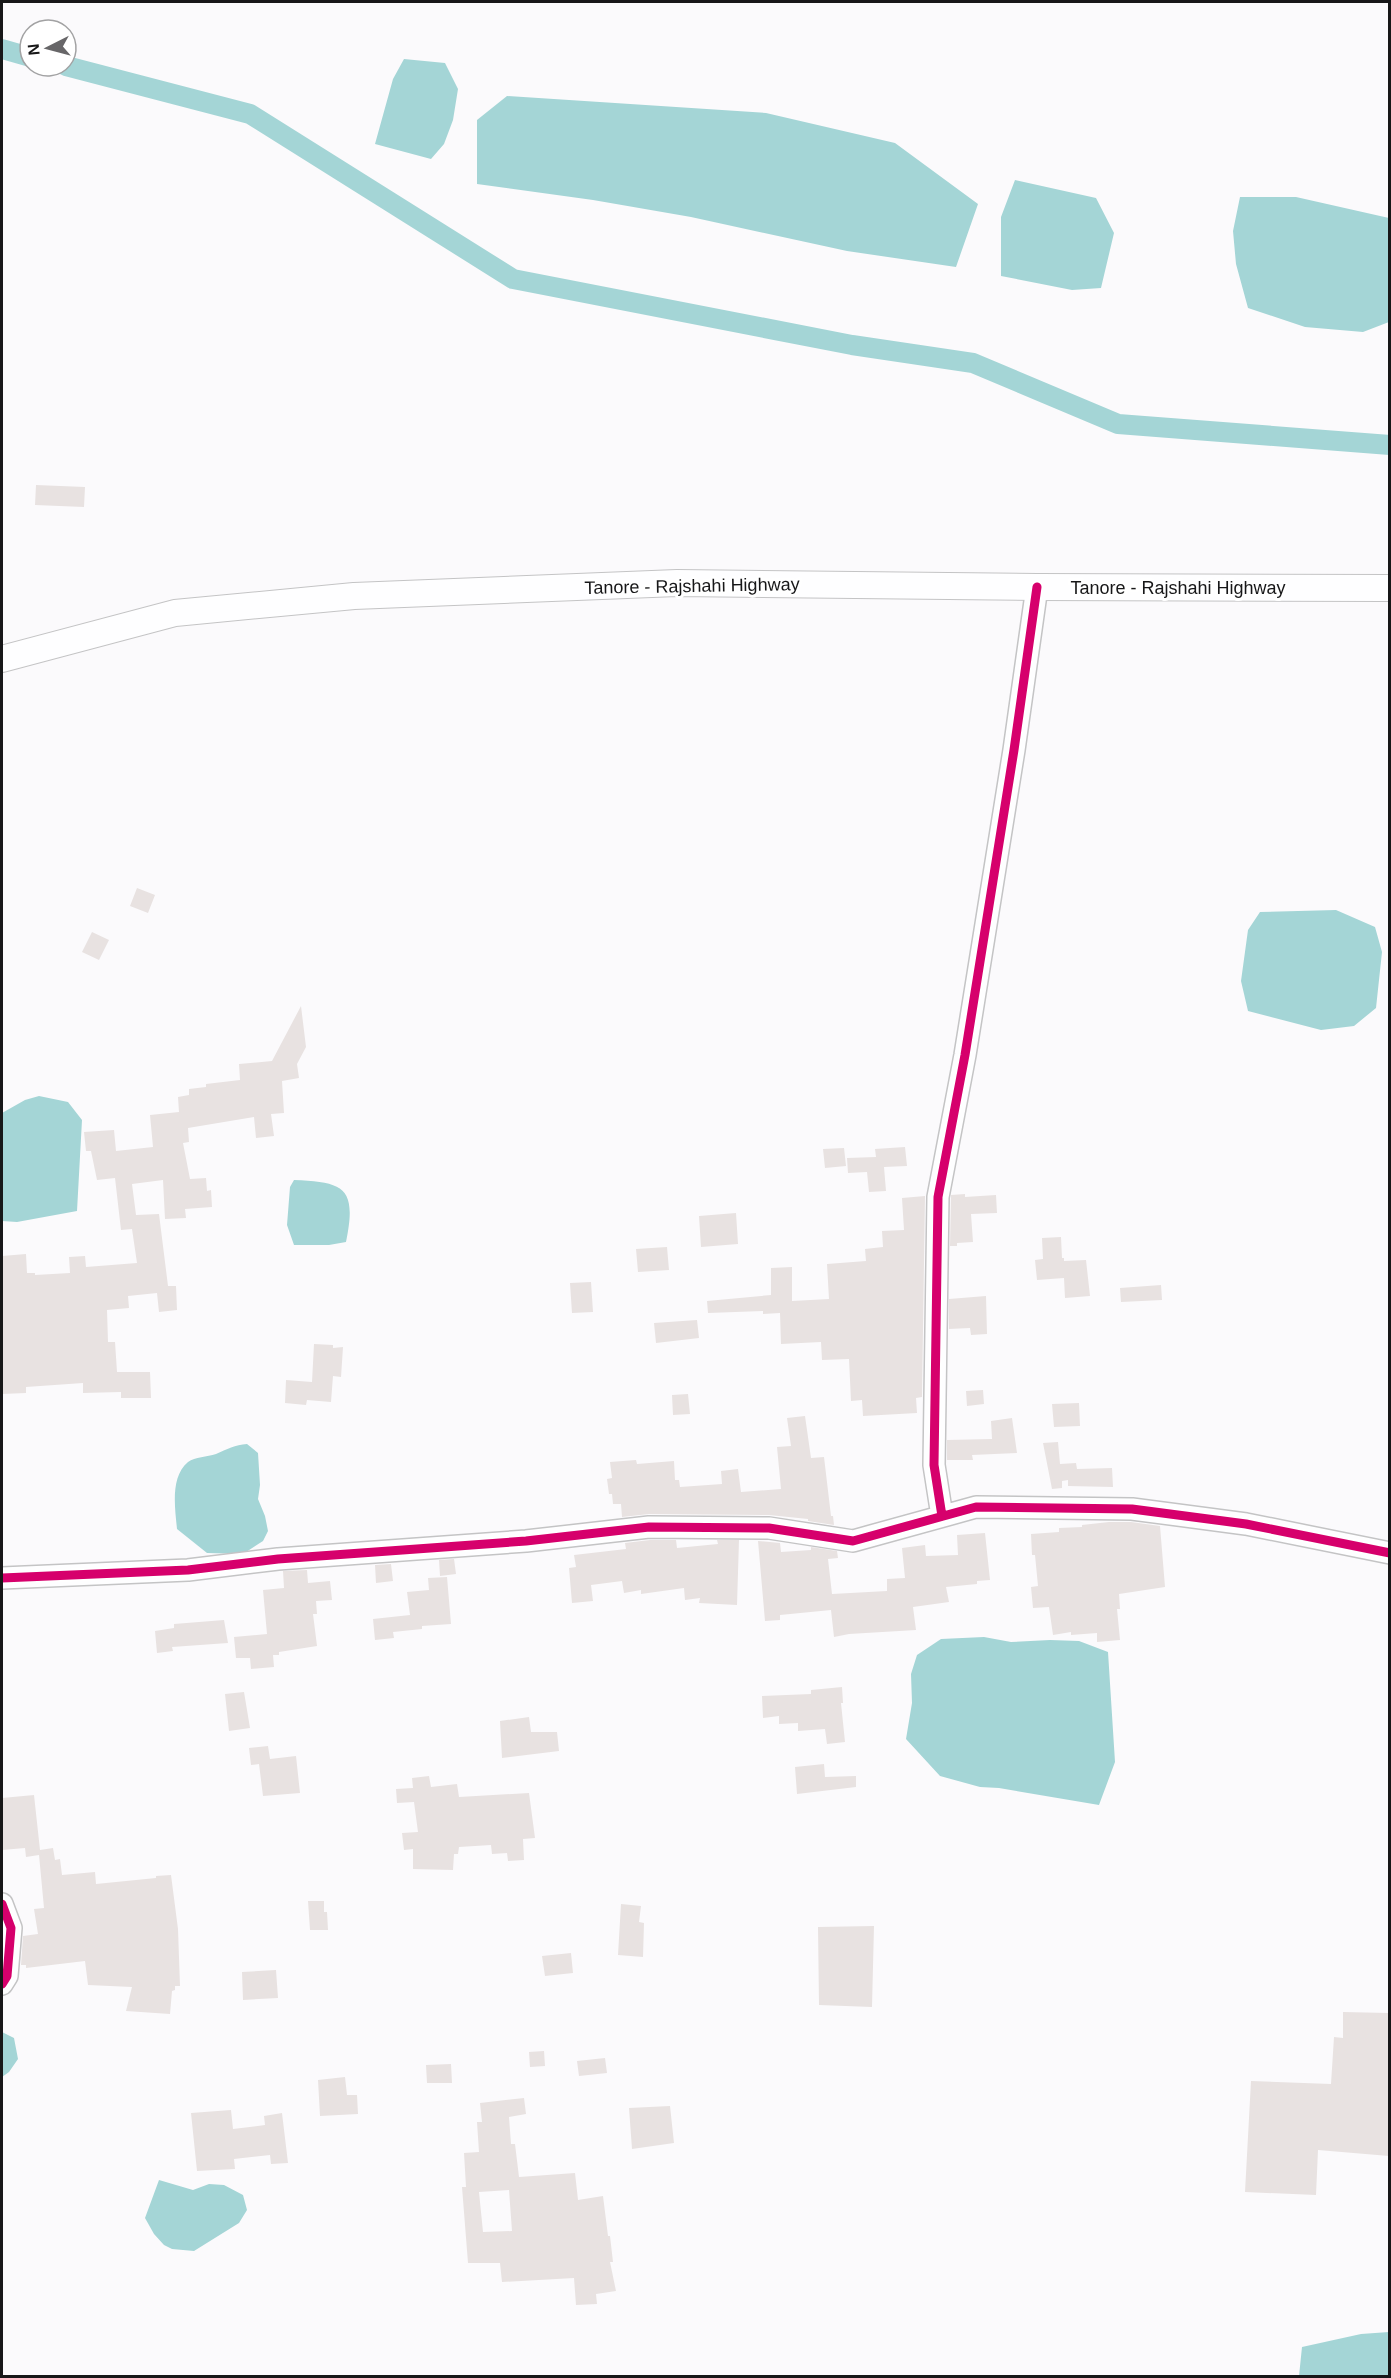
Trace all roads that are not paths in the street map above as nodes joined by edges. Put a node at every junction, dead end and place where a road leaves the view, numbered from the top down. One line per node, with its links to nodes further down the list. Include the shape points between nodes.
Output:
1 (1037, 587): 2 (main road, Tanore - Rajshahi Highway); 3 (main road, Tanore - Rajshahi Highway, via 677,583 354,596 175,613); 4 (street, via 965,1054 938,1197 934,1465)
2 (1389, 588)
3 (2, 659)
4 (942, 1516): 5 (street, via 976,1507 1132,1509 1246,1524); 6 (street, via 853,1541 769,1528 649,1527 188,1570)
5 (1389, 1553)
6 (2, 1578)
7 (2, 1904): 8 (street, via 11,1928 7,1976)
8 (2, 1983)

